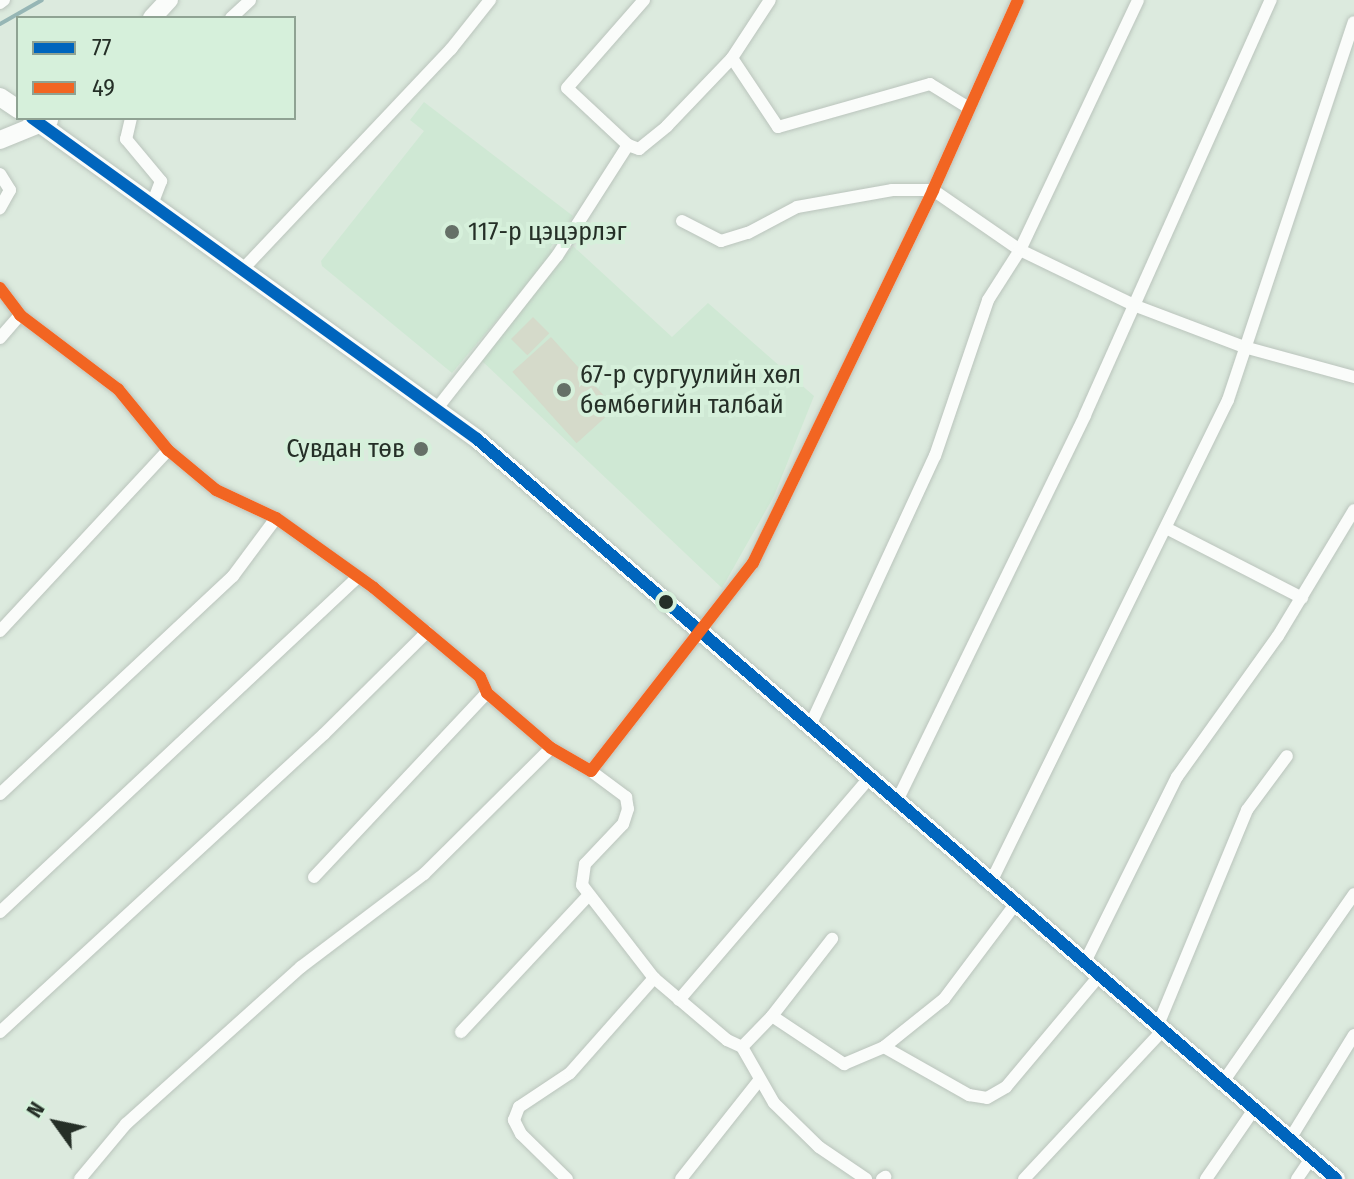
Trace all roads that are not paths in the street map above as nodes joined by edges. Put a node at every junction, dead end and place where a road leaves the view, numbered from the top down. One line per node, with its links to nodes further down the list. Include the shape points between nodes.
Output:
1 (169, 0): 9 (main road)
2 (250, 0): 10 (street)
3 (490, 0): 25 (street, via 451,49)
4 (644, 0): 17 (street, via 567,88)
5 (770, 0): 12 (street)
6 (1018, 0): 13 (street)
7 (1138, 0): 24 (street)
8 (1271, 0): 27 (street)
9 (154, 16)
10 (233, 16)
11 (1354, 22): 30 (street)
12 (732, 58): 13 (street, via 778,127 930,84); 17 (street, via 658,134 639,149)
13 (969, 108): 19 (street)
14 (42, 120): 16 (main road); 21 (main road)
15 (131, 120): 21 (street, via 126,139 161,181)
16 (0, 140)
17 (628, 145): 32 (street, via 557,256)
18 (0, 174): 20 (street)
19 (933, 190): 23 (street, via 892,190 797,207 721,241); 24 (street); 41 (street, via 753,563)
20 (5, 193): 22 (street)
21 (152, 204): 25 (main road)
22 (0, 208)
23 (682, 221)
24 (1020, 250): 27 (street); 43 (street, via 988,300 935,456)
25 (243, 269): 32 (main road)
26 (0, 288): 28 (street)
27 (1136, 306): 30 (street); 49 (street)
28 (20, 315): 29 (street); 33 (street, via 118,389)
29 (0, 338)
30 (1244, 347): 31 (street); 36 (street, via 1228,400)
31 (1354, 377)
32 (438, 407): 41 (main road)
33 (168, 450): 35 (street, via 216,490); 39 (street)
34 (1354, 510): 38 (street)
35 (276, 518): 37 (street); 48 (street, via 233,576)
36 (1166, 528): 38 (street); 51 (street)
37 (358, 577): 40 (street); 55 (street)
38 (1302, 598): 57 (street, via 1177,777)
39 (0, 631)
40 (427, 632): 42 (street, via 480,677); 63 (street, via 324,734)
41 (703, 633): 43 (main road); 46 (street)
42 (487, 693): 44 (street); 50 (street)
43 (810, 726): 47 (main road)
44 (551, 748): 46 (street); 73 (street, via 424,874 301,967 126,1124)
45 (1287, 756): 62 (street, via 1247,810)
46 (591, 771): 53 (street, via 626,797 628,809 623,824 585,864 582,885)
47 (870, 777): 49 (main road); 60 (street)
48 (0, 794)
49 (897, 801): 51 (main road)
50 (314, 877)
51 (991, 882): 54 (main road)
52 (1354, 894): 69 (street)
53 (588, 896): 59 (street); 64 (street)
54 (1016, 903): 57 (main road); 67 (street, via 944,999)
55 (0, 912)
56 (832, 939): 61 (street)
57 (1085, 962): 58 (main road)
58 (1099, 976): 62 (main road); 67 (street, via 1006,1087 987,1098 969,1095)
59 (654, 978): 60 (street); 74 (street, via 570,1073 519,1107 514,1120 521,1134)
60 (679, 1000): 66 (street)
61 (772, 1016): 66 (street); 67 (street, via 844,1064)
62 (1161, 1027): 69 (main road); 77 (street)
63 (0, 1032)
64 (461, 1032)
65 (1354, 1035): 71 (street)
66 (742, 1047): 68 (street)
67 (884, 1047)
68 (758, 1082): 75 (street); 76 (street, via 808,1137)
69 (1223, 1082): 70 (main road)
70 (1255, 1108): 71 (main road); 78 (street)
71 (1290, 1139): 72 (main road)
72 (1311, 1158): 79 (street); 80 (main road)
73 (80, 1179)
74 (567, 1179)
75 (681, 1179)
76 (866, 1179)
77 (1024, 1179)
78 (1206, 1179)
79 (1297, 1179)
80 (1336, 1179)

